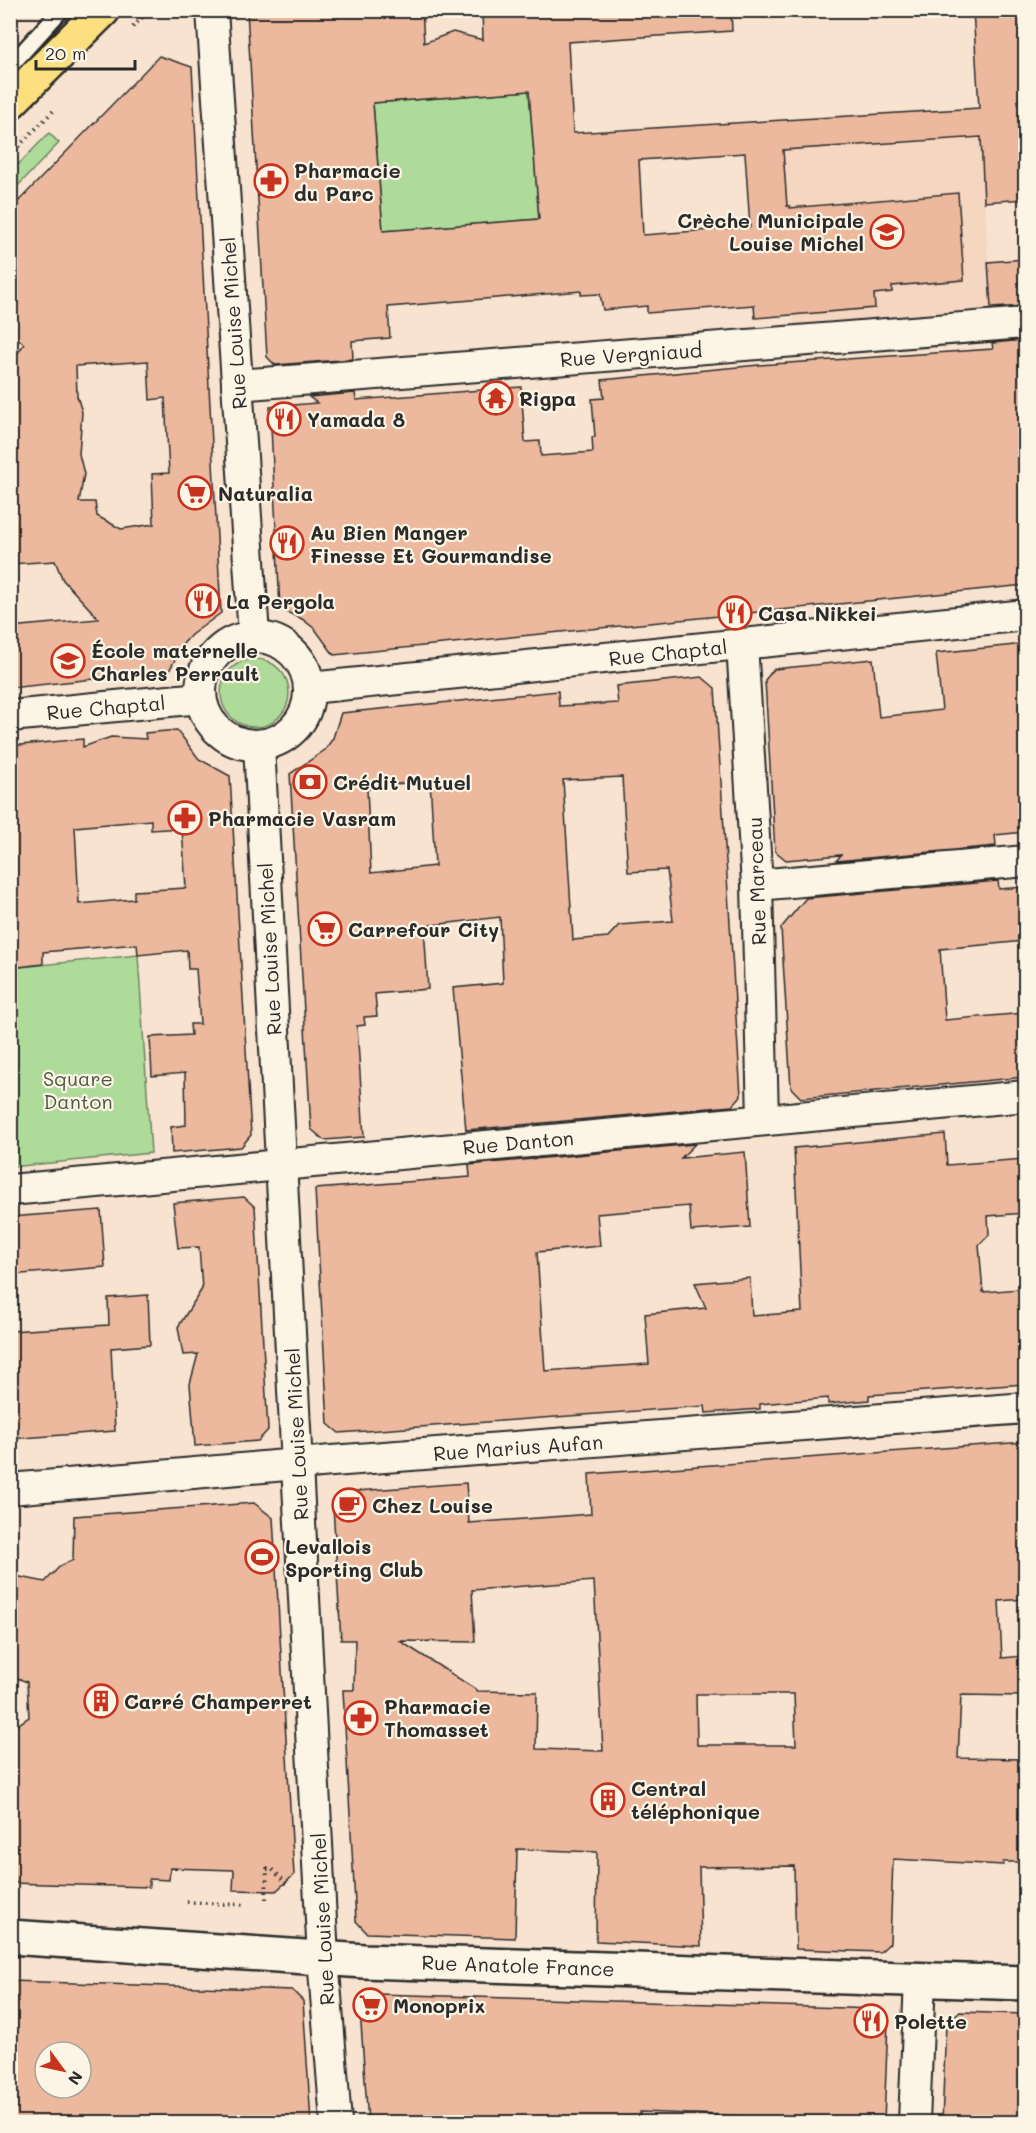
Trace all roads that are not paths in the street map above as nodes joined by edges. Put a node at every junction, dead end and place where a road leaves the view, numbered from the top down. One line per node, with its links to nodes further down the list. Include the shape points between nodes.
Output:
1 (62, 10): 4 (lane)
2 (103, 10): 5 (main road)
3 (213, 10): 7 (street, Rue Louise Michel)
4 (10, 66)
5 (10, 102)
6 (1026, 323): 7 (street, Rue Vergniaud)
7 (237, 385): 9 (street, Rue Louise Michel)
8 (1026, 615): 10 (street, Rue Chaptal)
9 (254, 636): 11 (street, via 284,645 300,660); 12 (street, via 235,640 210,660 204,672)
10 (742, 644): 11 (street, Rue Chaptal); 16 (street, Rue Marceau)
11 (309, 688): 14 (street, via 308,703 295,728 283,738)
12 (201, 698): 13 (street, Rue Chaptal); 14 (street, via 214,727 226,737 241,744)
13 (10, 716)
14 (259, 745): 19 (street, Rue Louise Michel)
15 (1026, 861): 16 (street)
16 (757, 885): 18 (street, Rue Marceau)
17 (1026, 1096): 18 (street, Rue Danton)
18 (763, 1118): 19 (street, Rue Danton)
19 (279, 1164): 20 (street, Rue Danton); 22 (street, Rue Louise Michel)
20 (10, 1190)
21 (1026, 1408): 22 (street, Rue Marius Aufan)
22 (297, 1464): 23 (street, Rue Marius Aufan); 25 (street, Rue Louise Michel)
23 (10, 1489)
24 (10, 1937): 25 (main road, Rue Anatole France)
25 (323, 1958): 26 (main road, Rue Anatole France); 28 (street, Rue Louise Michel)
26 (920, 1979): 27 (main road, Rue Anatole France); 29 (street)
27 (1026, 1983)
28 (336, 2122)
29 (914, 2122)

